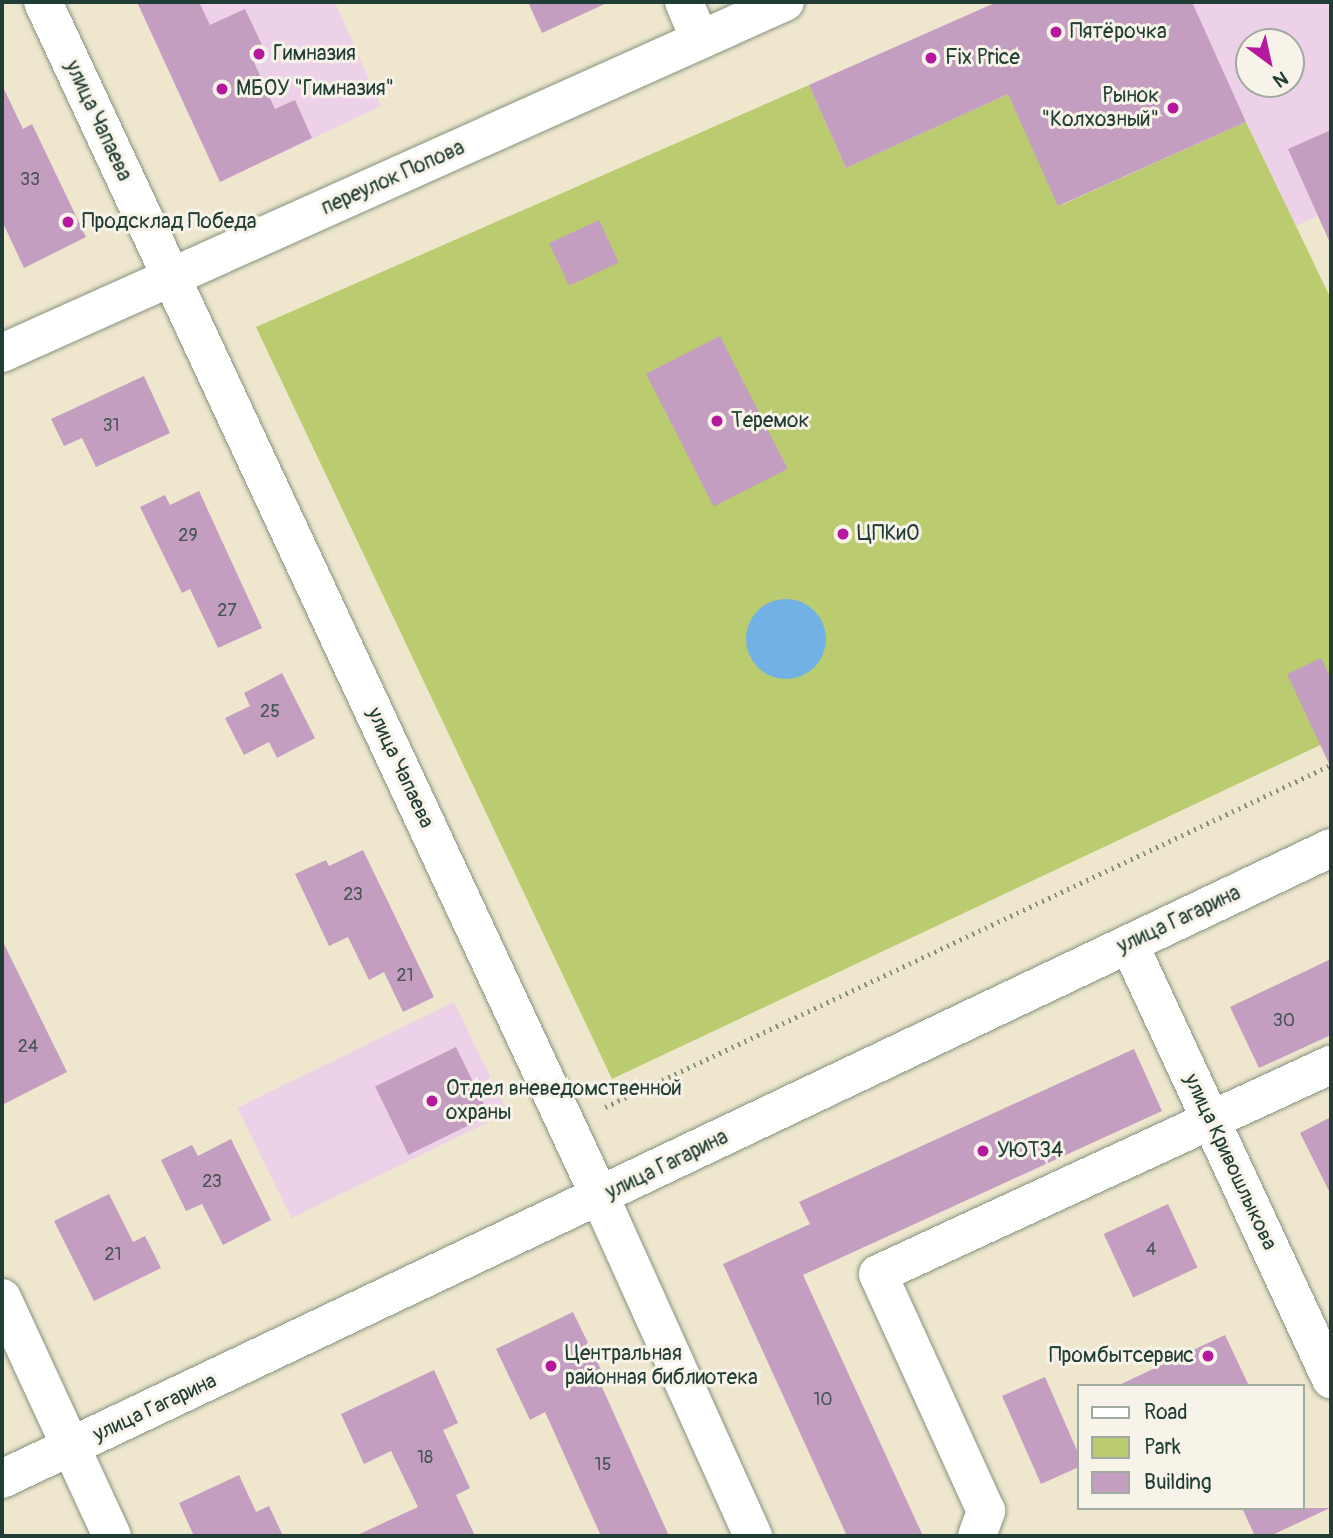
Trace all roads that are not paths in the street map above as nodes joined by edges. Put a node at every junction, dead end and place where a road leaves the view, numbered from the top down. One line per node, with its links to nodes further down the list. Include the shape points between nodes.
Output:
1 (43, 2): 5 (street, улица Чапаева)
2 (684, 2): 4 (street)
3 (785, 2): 4 (street, переулок Попова)
4 (700, 40): 5 (street, переулок Попова)
5 (171, 278): 6 (street, переулок Попова); 11 (street, улица Чапаева)
6 (2, 354)
7 (1331, 848): 8 (street, улица Гагарина)
8 (1129, 944): 10 (street, улица Кривошлыкова); 11 (street, улица Гагарина)
9 (1331, 1065): 10 (street)
10 (1211, 1119): 13 (street, улица Кривошлыкова); 18 (street, via 878,1274 986,1511)
11 (600, 1197): 14 (street, улица Гагарина); 17 (street, улица Чапаева)
12 (2, 1298): 14 (street)
13 (1331, 1380)
14 (72, 1447): 15 (street, улица Гагарина); 16 (street)
15 (2, 1479)
16 (112, 1536)
17 (753, 1536)
18 (977, 1536)

